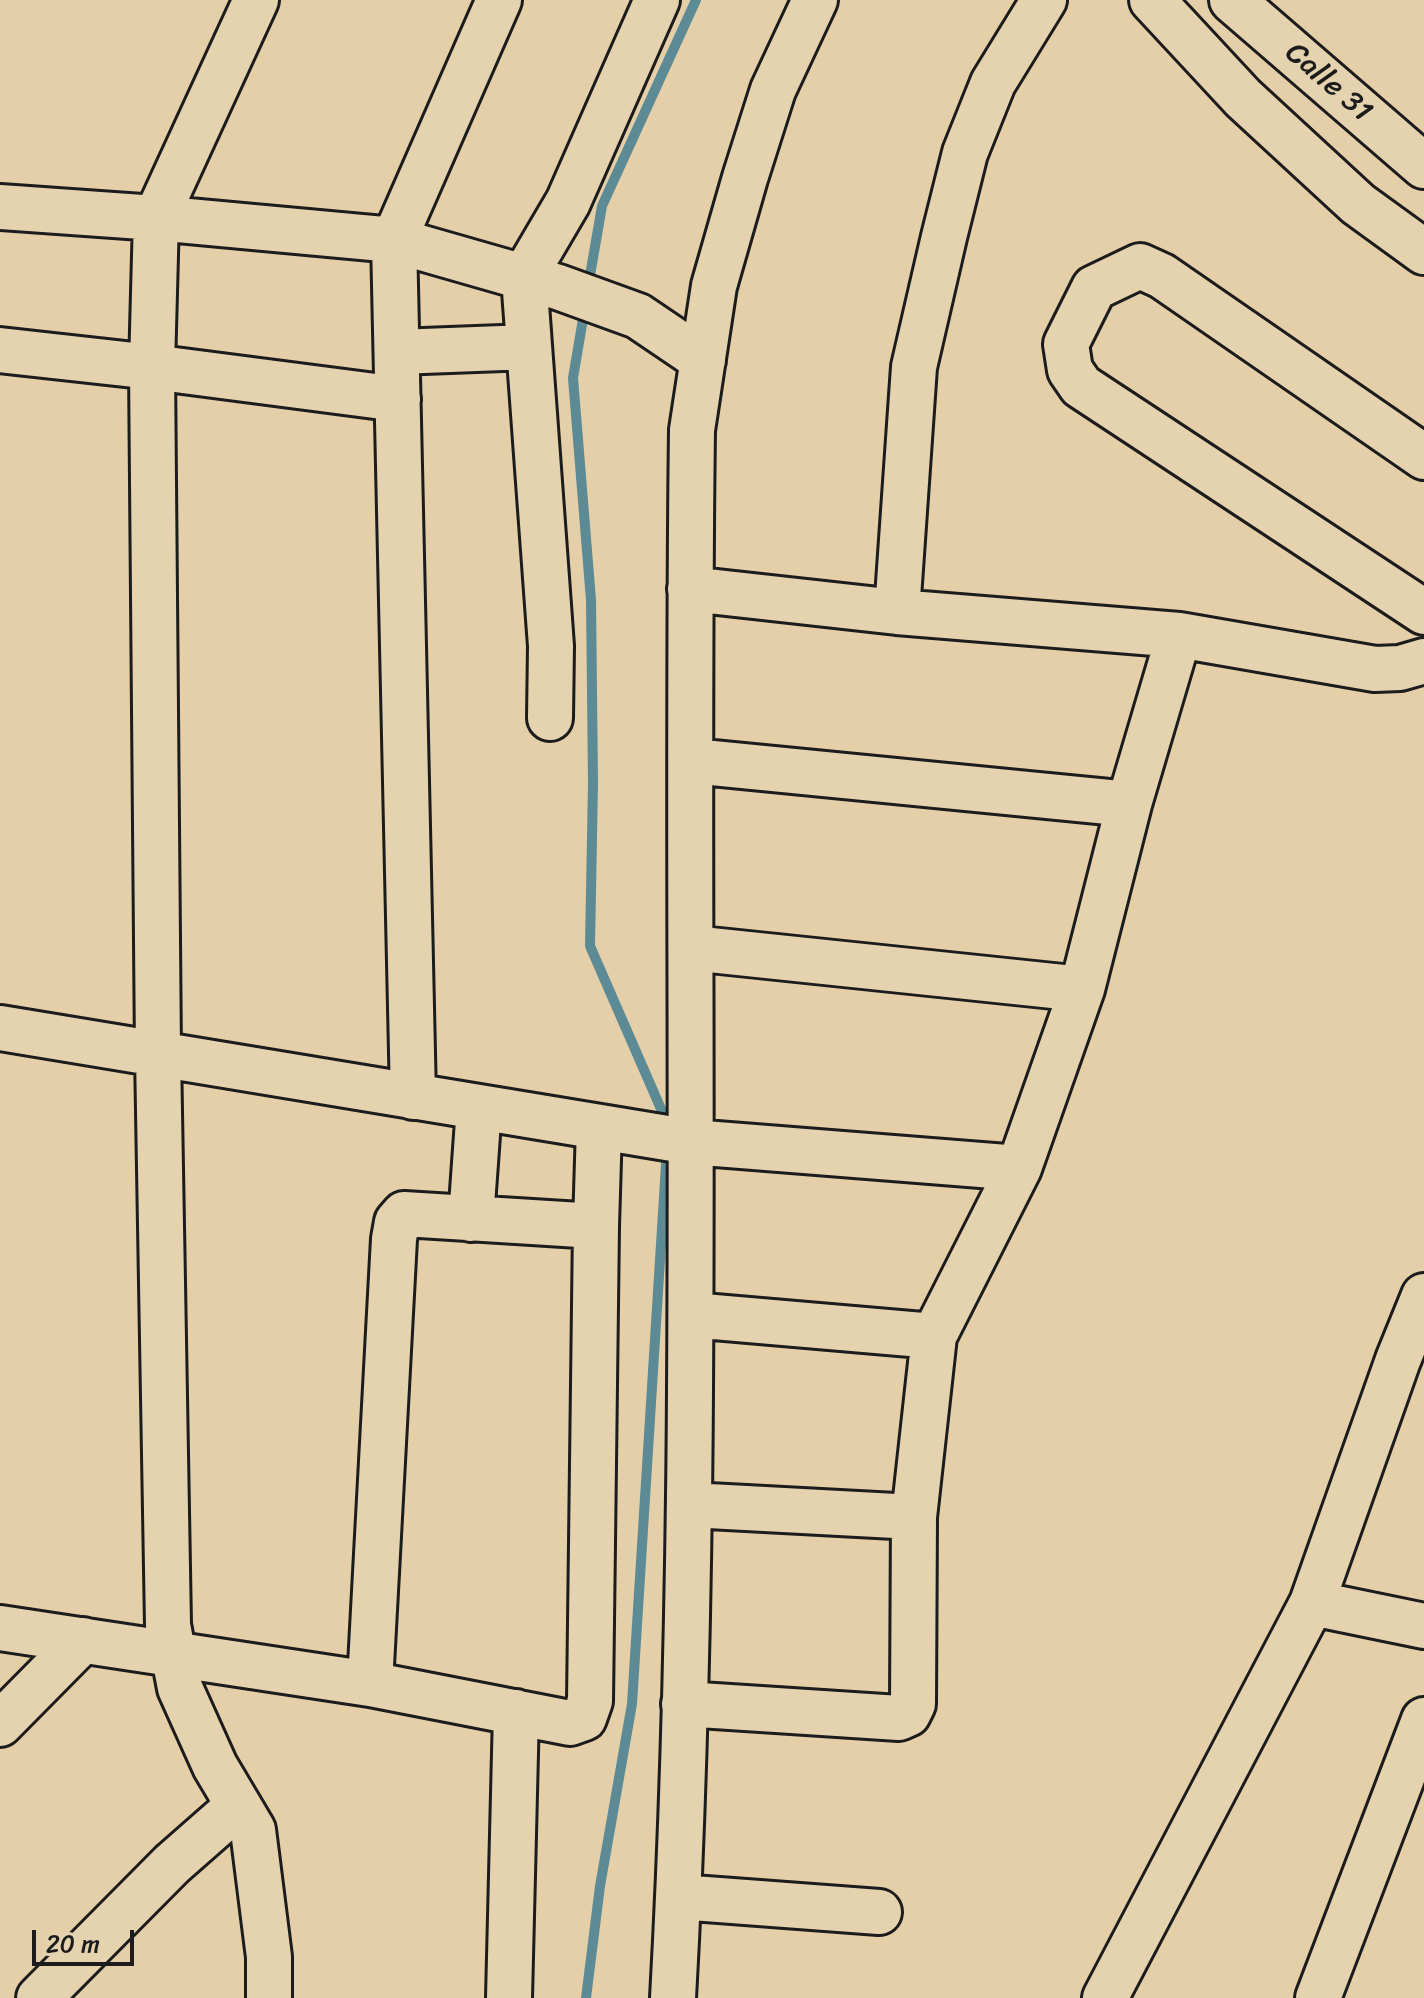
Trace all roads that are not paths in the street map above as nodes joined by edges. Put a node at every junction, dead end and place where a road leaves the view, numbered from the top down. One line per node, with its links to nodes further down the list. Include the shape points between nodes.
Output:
1 (256, 0): 10 (street)
2 (499, 0): 11 (street)
3 (657, 0): 13 (street, via 568,202)
4 (815, 0): 17 (street, via 773,90 745,178 714,286)
5 (1044, 0): 22 (street, via 993,83 965,153 944,237 914,367)
6 (1152, 0): 12 (street, via 1243,98 1358,204)
7 (1232, 0): 8 (street, Calle 31)
8 (1424, 166)
9 (0, 207): 10 (street)
10 (156, 218): 11 (street); 18 (street)
11 (394, 240): 13 (street); 16 (street)
12 (1424, 252)
13 (541, 282): 14 (street); 17 (street, via 638,316)
14 (529, 347): 16 (street); 26 (street, via 551,646)
15 (0, 350): 18 (street)
16 (397, 352): 19 (street)
17 (703, 360): 21 (street, via 692,430)
18 (152, 367): 19 (street); 32 (street)
19 (398, 399): 33 (street)
20 (1424, 457): 23 (street, via 1140,266 1094,288 1066,344 1070,370 1081,386)
21 (690, 589): 22 (street); 27 (street)
22 (897, 612): 24 (street)
23 (1424, 612)
24 (1179, 635): 25 (street, via 1375,669); 28 (street)
25 (1424, 661)
26 (550, 718)
27 (692, 761): 28 (street); 29 (street)
28 (1129, 804): 30 (street)
29 (691, 948): 30 (street); 36 (street)
30 (1082, 989): 37 (street)
31 (0, 1028): 32 (street)
32 (158, 1054): 33 (street); 50 (street, via 168,1625)
33 (413, 1097): 34 (street)
34 (479, 1107): 35 (street); 38 (street)
35 (599, 1127): 36 (street); 39 (street)
36 (674, 1139): 37 (street); 41 (street)
37 (1019, 1168): 42 (street)
38 (471, 1219): 39 (street); 51 (street, via 404,1214 397,1222)
39 (596, 1226): 53 (street, via 590,1701 584,1718 570,1723)
40 (1424, 1296): 43 (street)
41 (691, 1315): 42 (street); 44 (street)
42 (934, 1336): 45 (street)
43 (1411, 1362): 46 (street)
44 (690, 1505): 45 (street); 52 (street)
45 (914, 1517): 52 (street, via 913,1704 908,1714 899,1718)
46 (1312, 1603): 47 (street); 63 (street)
47 (1424, 1626)
48 (0, 1628): 49 (street)
49 (83, 1640): 50 (street); 55 (street)
50 (174, 1655): 51 (street); 56 (street, via 180,1688)
51 (370, 1684): 53 (street)
52 (684, 1704): 57 (street)
53 (516, 1712): 61 (street)
54 (1424, 1720): 64 (street)
55 (0, 1724)
56 (238, 1806): 59 (street, via 172,1864); 60 (street, via 253,1830)
57 (679, 1897): 58 (street); 62 (street)
58 (879, 1912)
59 (39, 1998)
60 (269, 1998)
61 (509, 1998)
62 (673, 1998)
63 (1105, 1998)
64 (1318, 1998)

